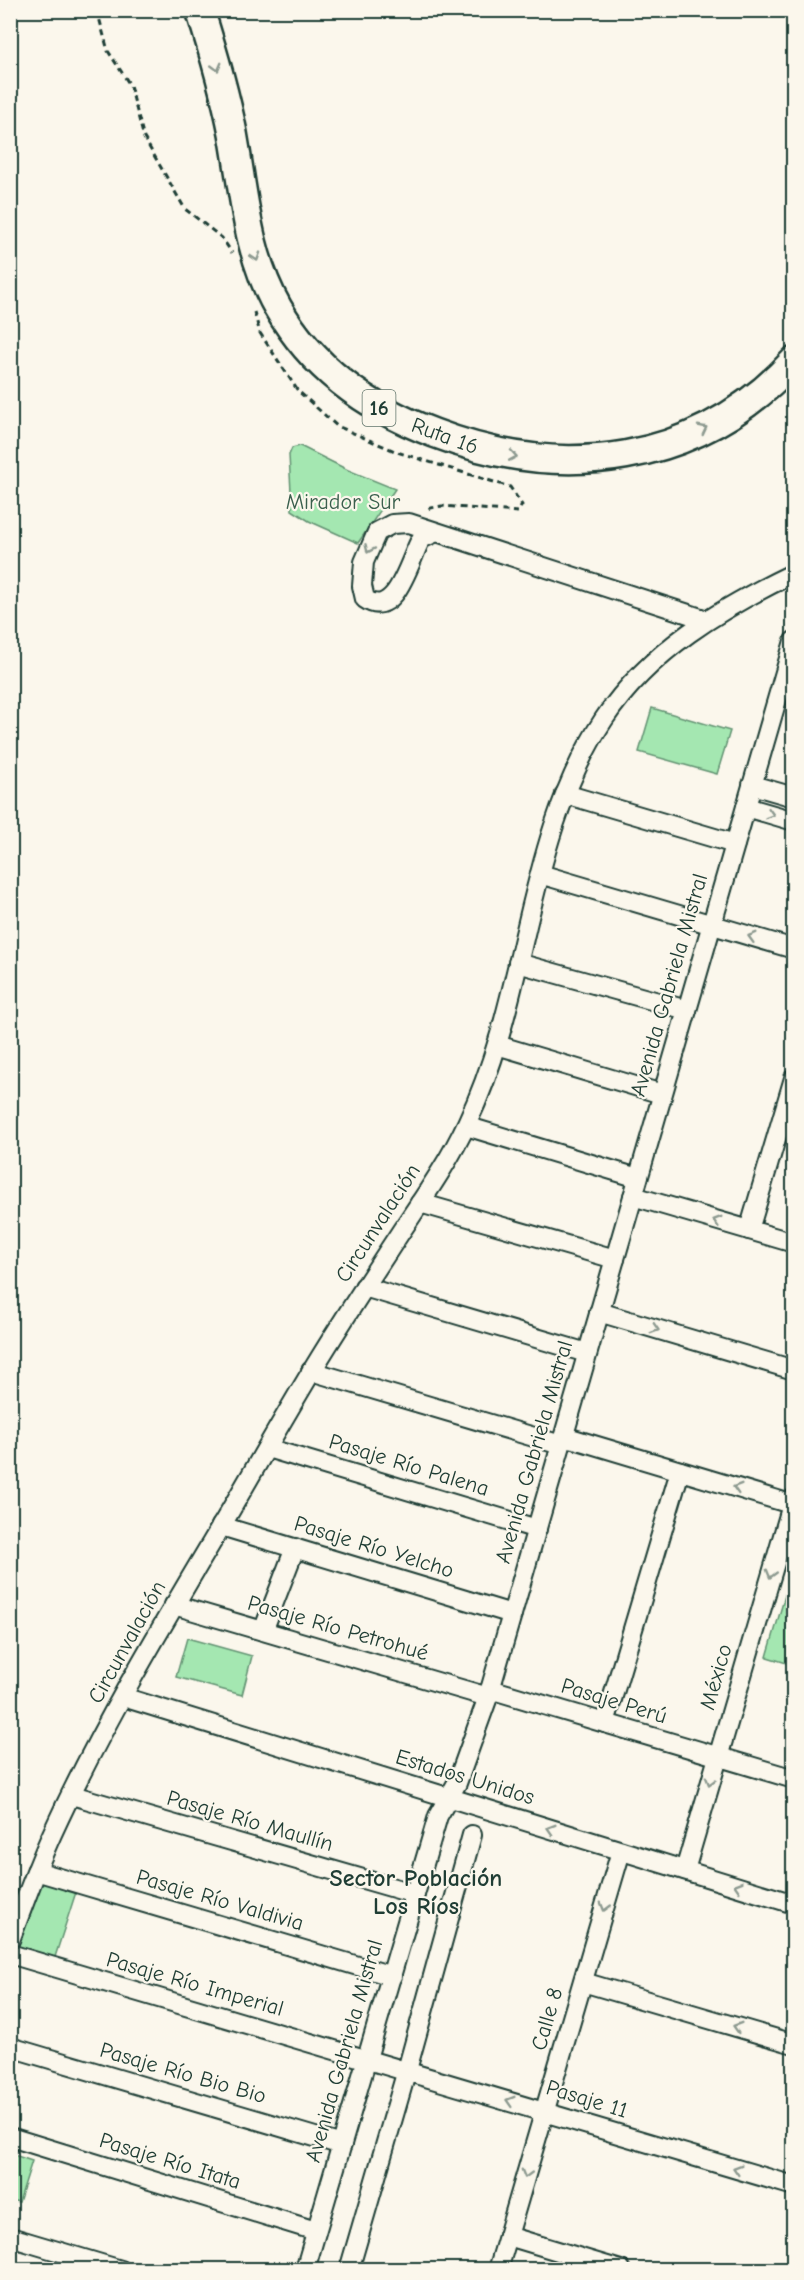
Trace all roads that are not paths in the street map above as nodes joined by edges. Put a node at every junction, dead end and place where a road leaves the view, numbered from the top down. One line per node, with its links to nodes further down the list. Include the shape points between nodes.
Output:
1 (200, 10): 2 (highway, Ruta 16 / 16, one-way to 2, via 226,104 249,233 269,290 302,344 339,380 378,408 417,427 490,452 543,460 597,459 649,449 698,431 748,402)
2 (794, 361)
3 (434, 533): 3 (street, one-way to 3, via 409,523 392,524 376,532 364,562 365,599 372,604 388,600 401,586 421,539); 5 (street)
4 (794, 573): 5 (street, Circunvalación)
5 (707, 620): 8 (street, Circunvalación, via 662,654 623,693 590,741)
6 (794, 641): 7 (street, Avenida Gabriela Mistral)
7 (752, 785): 9 (street); 10 (street, Avenida Gabriela Mistral)
8 (565, 794): 12 (street); 13 (street, Circunvalación)
9 (794, 797)
10 (746, 807): 11 (street, one-way to 11); 12 (street, Avenida Gabriela Mistral)
11 (794, 821)
12 (735, 844): 14 (street, Avenida Gabriela Mistral)
13 (540, 874): 14 (street); 16 (street, Circunvalación)
14 (711, 925): 15 (street, one-way to 14); 17 (street, Avenida Gabriela Mistral)
15 (794, 949)
16 (518, 963): 17 (street); 18 (street, Circunvalación)
17 (687, 1010): 20 (street, Avenida Gabriela Mistral)
18 (497, 1045): 20 (street); 21 (street, Circunvalación)
19 (794, 1078): 25 (street)
20 (662, 1094): 22 (street, Avenida Gabriela Mistral)
21 (466, 1126): 22 (street); 24 (street, Circunvalación)
22 (638, 1178): 23 (street, Avenida Gabriela Mistral)
23 (633, 1196): 25 (street, one-way to 23); 27 (street, Avenida Gabriela Mistral)
24 (420, 1203): 27 (street); 28 (street, Circunvalación)
25 (749, 1230): 26 (street)
26 (794, 1243)
27 (615, 1259): 29 (street, Avenida Gabriela Mistral)
28 (364, 1287): 30 (street); 32 (street, Circunvalación)
29 (599, 1312): 30 (street, Avenida Gabriela Mistral); 31 (street, one-way to 31)
30 (588, 1353): 33 (street, Avenida Gabriela Mistral)
31 (794, 1370)
32 (311, 1371): 33 (street); 34 (street, Circunvalación)
33 (562, 1441): 35 (street); 38 (street, Avenida Gabriela Mistral)
34 (267, 1448): 37 (street, Circunvalación); 38 (street, Pasaje Río Palena)
35 (680, 1471): 36 (street, one-way to 35); 45 (street)
36 (793, 1502): 46 (street, México, one-way to 46)
37 (221, 1526): 39 (street, Pasaje Río Yelcho); 40 (street, Circunvalación)
38 (537, 1529): 41 (street, Avenida Gabriela Mistral)
39 (295, 1548): 41 (street, Pasaje Río Yelcho); 42 (street)
40 (174, 1605): 42 (street, Pasaje Río Petrohué); 44 (street, Circunvalación)
41 (512, 1614): 43 (street, Avenida Gabriela Mistral)
42 (263, 1631): 43 (street, Pasaje Río Petrohué)
43 (489, 1693): 45 (street, Pasaje Perú); 49 (street, Avenida Gabriela Mistral)
44 (123, 1697): 48 (street, Circunvalación); 49 (street, Estados Unidos)
45 (605, 1723): 46 (street, Pasaje Perú)
46 (718, 1757): 47 (street, Pasaje Perú); 52 (street, México, one-way to 52)
47 (794, 1779)
48 (72, 1794): 53 (street, Circunvalación); 54 (street, Pasaje Río Maullín)
49 (450, 1797): 51 (street, Estados Unidos, one-way to 49); 54 (street, Avenida Gabriela Mistral, via 438,1816)
50 (472, 1835): 63 (street)
51 (621, 1851): 52 (street, Estados Unidos); 59 (street, Calle 8, one-way to 59)
52 (685, 1870): 55 (street, Estados Unidos, one-way to 52)
53 (36, 1871): 56 (street, Circunvalación); 58 (street, Pasaje Río Valdivia)
54 (416, 1894): 58 (street, Avenida Gabriela Mistral)
55 (794, 1904)
56 (10, 1940)
57 (10, 1954): 62 (street, Pasaje Río Imperial)
58 (392, 1976): 62 (street, Avenida Gabriela Mistral)
59 (583, 1982): 60 (street, one-way to 59); 64 (street, Calle 8)
60 (794, 2044)
61 (10, 2047): 66 (street, Pasaje Río Bio Bio)
62 (367, 2059): 63 (street, Pasaje 11); 66 (street, Avenida Gabriela Mistral)
63 (407, 2070): 64 (street, Pasaje 11, one-way to 63); 73 (street)
64 (544, 2112): 67 (street, Pasaje 11, one-way to 64); 70 (street, Calle 8, one-way to 70)
65 (10, 2137): 68 (street, Pasaje Río Itata)
66 (342, 2145): 68 (street, Avenida Gabriela Mistral)
67 (794, 2186)
68 (316, 2230): 72 (street, Avenida Gabriela Mistral)
69 (10, 2236): 71 (street)
70 (508, 2236): 74 (street, Calle 8); 75 (street)
71 (121, 2270)
72 (305, 2270)
73 (349, 2270)
74 (498, 2270)
75 (621, 2270)

